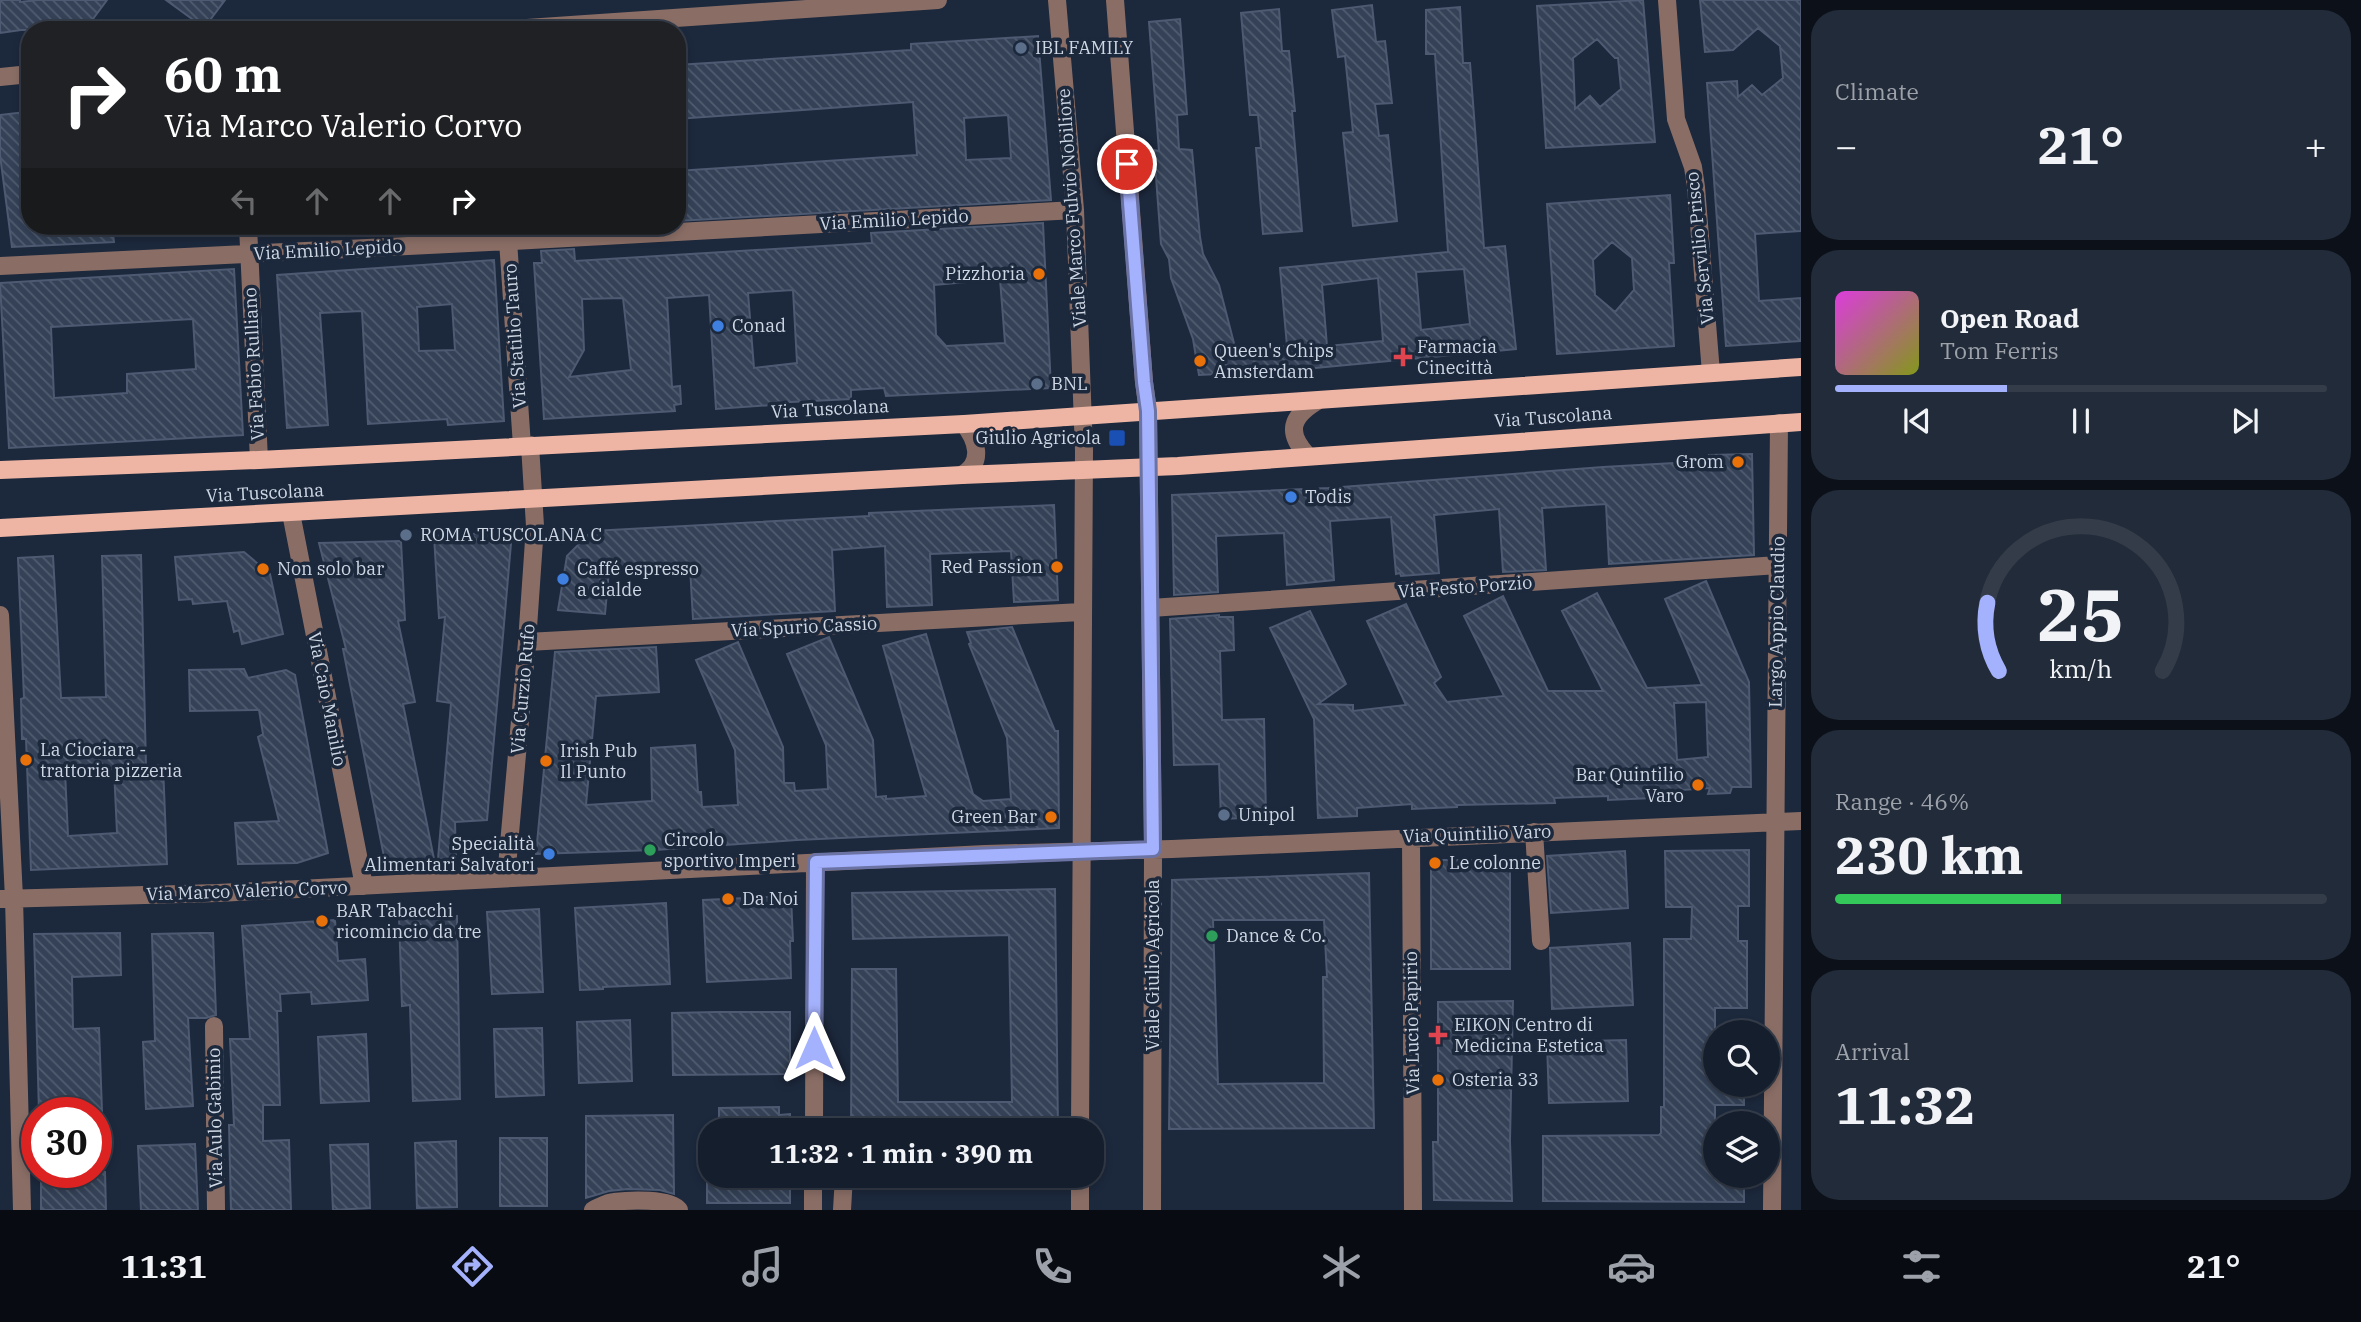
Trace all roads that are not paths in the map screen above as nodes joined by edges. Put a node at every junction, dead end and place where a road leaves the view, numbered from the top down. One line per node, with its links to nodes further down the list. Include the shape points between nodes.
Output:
1 (938, 0): 5 (street)
2 (1057, 0): 8 (street, Viale Marco Fulvio Nobiliore)
3 (1115, 0): 18 (street)
4 (1667, 0): 16 (street, Via Servilio Prisco, via 1676,119 1696,187)
5 (631, 21)
6 (21, 75): 7 (street)
7 (0, 77)
8 (1074, 210): 9 (street, Via Emilio Lepido); 19 (street, Viale Marco Fulvio Nobiliore)
9 (686, 226)
10 (248, 235): 13 (street, Via Fabio Rulliano)
11 (494, 235): 13 (street, Via Emilio Lepido)
12 (507, 235): 23 (street, Via Statilio Tauro)
13 (249, 254): 14 (street, Via Emilio Lepido); 25 (street, Via Fabio Rulliano)
14 (0, 266)
15 (1801, 367): 16 (main road, Via Tuscolana)
16 (1711, 373): 17 (main road, Via Tuscolana)
17 (1317, 401): 18 (main road, Via Tuscolana); 24 (street, via 1293,428 1294,439)
18 (1148, 411): 19 (main road, Via Tuscolana); 26 (street)
19 (1083, 416): 22 (main road, Via Tuscolana); 28 (street)
20 (1801, 422): 21 (main road, Via Tuscolana)
21 (1779, 423): 24 (main road, Via Tuscolana); 33 (street, Largo Appio Claudio)
22 (964, 424): 23 (main road, Via Tuscolana); 29 (street, via 977,453 974,466)
23 (526, 445): 25 (main road, Via Tuscolana); 30 (street)
24 (1307, 455): 26 (main road, Via Tuscolana)
25 (259, 460): 27 (main road, Via Tuscolana)
26 (1150, 467): 28 (main road, Via Tuscolana); 34 (street, Viale Giulio Agricola)
27 (0, 470)
28 (1083, 470): 29 (main road, Via Tuscolana); 35 (street)
29 (962, 475): 30 (main road, Via Tuscolana)
30 (533, 500): 31 (main road, Via Tuscolana); 37 (street, Via Curzio Rufo)
31 (291, 513): 32 (main road, Via Tuscolana); 46 (street, Via Caio Manilio)
32 (0, 528)
33 (1778, 565): 34 (street, Via Festo Porzio); 38 (street, Largo Appio Claudio)
34 (1151, 608): 42 (street, Viale Giulio Agricola)
35 (1082, 612): 37 (street, Via Spurio Cassio); 43 (street)
36 (0, 615): 47 (street)
37 (527, 642): 45 (street, Via Curzio Rufo)
38 (1776, 821): 39 (street, Via Quintilio Varo); 40 (street, Via Quintilio Varo); 64 (street, Largo Appio Claudio)
39 (1801, 821)
40 (1534, 832): 41 (street, Via Quintilio Varo); 48 (street)
41 (1411, 836): 42 (street, Via Quintilio Varo); 63 (street, Via Lucio Papirio)
42 (1153, 849): 43 (street, Via Quintilio Varo); 62 (street, Viale Giulio Agricola)
43 (1081, 851): 44 (street, Via Marco Valerio Corvo); 51 (street)
44 (816, 862): 45 (street, Via Marco Valerio Corvo); 50 (street)
45 (506, 878): 46 (street, Via Marco Valerio Corvo)
46 (364, 886): 47 (street, Via Marco Valerio Corvo)
47 (7, 899): 55 (street)
48 (1541, 941)
49 (214, 1026): 56 (street, Via Aulo Gabinio)
50 (814, 1118)
51 (1080, 1118)
52 (813, 1188): 59 (street)
53 (843, 1188): 60 (street)
54 (1080, 1188): 61 (street)
55 (22, 1210)
56 (216, 1210)
57 (593, 1210): 58 (street, via 611,1202 659,1202 676,1205)
58 (679, 1210)
59 (813, 1210)
60 (842, 1210)
61 (1080, 1210)
62 (1153, 1210)
63 (1413, 1210)
64 (1772, 1210)

